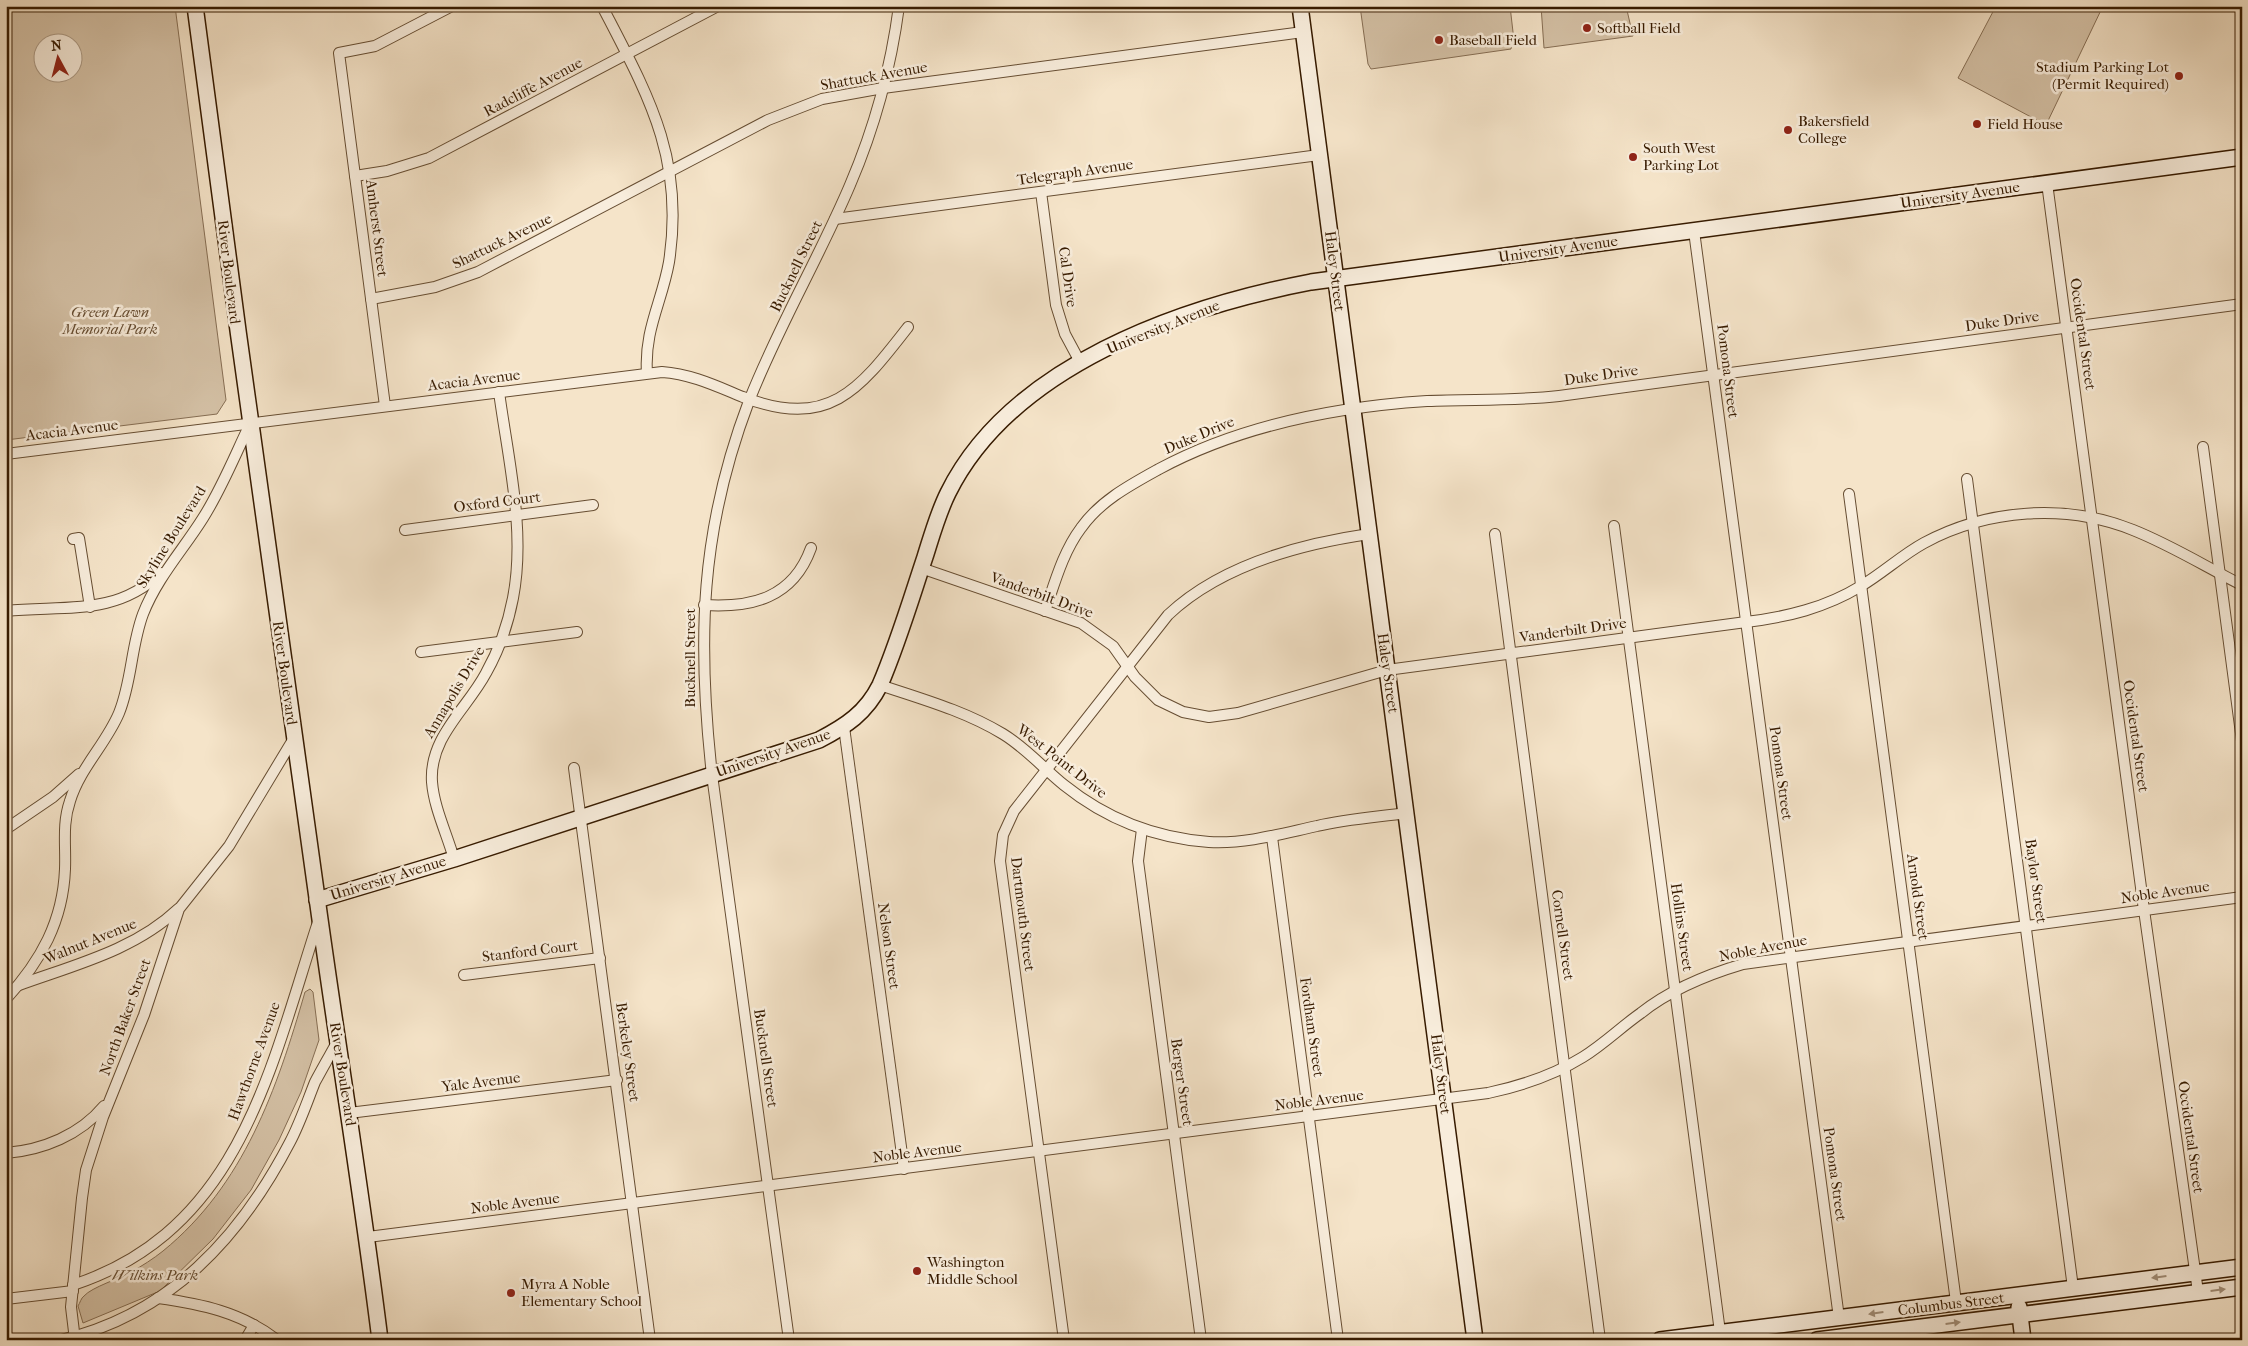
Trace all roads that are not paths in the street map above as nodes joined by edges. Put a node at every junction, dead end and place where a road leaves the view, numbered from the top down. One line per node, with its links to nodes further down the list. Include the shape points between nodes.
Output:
1 (195, 6): 30 (street, River Boulevard)
2 (452, 6): 13 (street, Amherst Street, via 375,46 339,53)
3 (602, 6): 8 (street)
4 (718, 6): 8 (street, Radcliffe Avenue)
5 (899, 6): 9 (street, Bucknell Street)
6 (1300, 6): 7 (street, Haley Street)
7 (1303, 32): 9 (street, Shattuck Avenue); 10 (street, Haley Street)
8 (627, 54): 12 (street, via 659,123); 13 (street, Radcliffe Avenue, via 429,158 387,171)
9 (883, 88): 12 (street, Shattuck Avenue, via 831,97 794,108); 16 (street, Bucknell Street, via 864,149)
10 (1320, 155): 15 (street, Telegraph Avenue); 18 (street, Haley Street)
11 (2242, 157): 14 (street, University Avenue)
12 (670, 171): 19 (street, Shattuck Avenue, via 478,272 434,287); 24 (street, via 672,244 648,339)
13 (355, 176): 19 (street, Amherst Street)
14 (2048, 183): 17 (street, University Avenue); 22 (street, Occidental Street)
15 (1041, 192): 16 (street, Telegraph Avenue); 23 (street, Cal Drive, via 1058,312)
16 (835, 219): 27 (street, Bucknell Street)
17 (1694, 231): 18 (street, University Avenue); 25 (street, Pomona Street)
18 (1337, 279): 23 (street, University Avenue, via 1279,288 1216,305 1157,326); 29 (street, Haley Street)
19 (371, 298): 28 (street, Amherst Street)
20 (2242, 304): 22 (street, Duke Drive)
21 (908, 327): 27 (street, Acacia Avenue, via 863,382 838,399 823,405 793,409)
22 (2067, 328): 25 (street, Duke Drive); 37 (street, Occidental Street)
23 (1080, 362): 46 (street, University Avenue, via 1032,393 1004,416 969,456 942,506)
24 (647, 373): 26 (street, Acacia Avenue); 27 (street, Acacia Avenue, via 678,373)
25 (1714, 375): 29 (street, Duke Drive, via 1536,399 1429,401); 54 (street, Pomona Street)
26 (499, 392): 28 (street, Acacia Avenue); 36 (street, Annapolis Drive)
27 (750, 400): 50 (street, Bucknell Street, via 720,497)
28 (385, 406): 30 (street, Acacia Avenue)
29 (1353, 409): 41 (street, Haley Street); 52 (street, Duke Drive, via 1290,420 1228,438 1169,464 1120,492 1092,514 1072,540)
30 (250, 424): 32 (street, Acacia Avenue); 45 (street, Skyline Boulevard, via 209,509); 64 (street, River Boulevard)
31 (2203, 447): 47 (street)
32 (6, 454)
33 (1967, 479): 38 (street, Baylor Street)
34 (1850, 494): 49 (street, Arnold Street)
35 (593, 505): 36 (street, Oxford Court)
36 (516, 515): 40 (street, Oxford Court); 57 (street, Annapolis Drive, via 516,576)
37 (2092, 518): 38 (street, Vanderbilt Drive, via 2037,513); 47 (street, Vanderbilt Drive, via 2134,530); 79 (street, Occidental Street)
38 (1973, 523): 49 (street, Vanderbilt Drive, via 1924,544); 81 (street, Baylor Street)
39 (1614, 526): 56 (street, Hollins Street)
40 (405, 530)
41 (1370, 534): 60 (street, Dartmouth Street, via 1292,550 1213,583 1168,615); 61 (street, Haley Street)
42 (1495, 534): 59 (street, Cornell Street)
43 (73, 539): 51 (street, via 79,538)
44 (811, 548): 50 (street, via 794,577 774,594 745,605)
45 (171, 563): 51 (street, via 154,580 129,596); 66 (street, Skyline Boulevard, via 152,594 137,630 120,710 108,736)
46 (921, 568): 52 (street, Vanderbilt Drive); 62 (street, University Avenue)
47 (2220, 574): 48 (street, Vanderbilt Drive); 65 (street)
48 (2242, 585)
49 (1862, 586): 54 (street, Vanderbilt Drive, via 1802,613); 82 (street, Arnold Street)
50 (704, 605): 69 (street, Bucknell Street, via 703,687)
51 (90, 607): 53 (street)
52 (1045, 610): 60 (street, Vanderbilt Drive, via 1098,633)
53 (6, 612)
54 (1746, 622): 56 (street, Vanderbilt Drive); 83 (street, Pomona Street)
55 (577, 632): 57 (street)
56 (1628, 638): 59 (street, Vanderbilt Drive); 88 (street, Hollins Street)
57 (501, 642): 58 (street); 75 (street, Annapolis Drive, via 472,696 446,730 434,760 434,795)
58 (421, 652)
59 (1511, 654): 61 (street, Vanderbilt Drive); 91 (street, Cornell Street)
60 (1128, 666): 61 (street, Vanderbilt Drive, via 1158,700 1183,712 1209,717 1238,713); 68 (street, Dartmouth Street)
61 (1387, 670): 70 (street, Haley Street)
62 (880, 685): 63 (street, University Avenue, via 867,706); 68 (street, West Point Drive, via 986,724)
63 (844, 727): 69 (street, University Avenue, via 819,740); 100 (street, Nelson Street)
64 (294, 738): 77 (street, River Boulevard); 78 (street, North Baker Street, via 229,846)
65 (2242, 741)
66 (90, 761): 72 (street, via 53,797); 86 (street, Skyline Boulevard, via 76,785 65,820 64,884 57,920 42,953)
67 (574, 768): 71 (street, Berkeley Street)
68 (1046, 769): 73 (street, West Point Drive, via 1105,813); 98 (street, Dartmouth Street, via 1014,811 1000,849)
69 (712, 775): 71 (street, University Avenue); 101 (street, Bucknell Street)
70 (1406, 813): 74 (street, West Point Drive, via 1317,826); 94 (street, Haley Street)
71 (580, 818): 75 (street, University Avenue); 84 (street, Berkeley Street)
72 (6, 829)
73 (1142, 829): 74 (street, West Point Drive, via 1184,840 1210,842); 97 (street, Berger Street, via 1138,861)
74 (1272, 837): 96 (street, Fordham Street)
75 (454, 858): 77 (street, University Avenue)
76 (2242, 897): 79 (street, Noble Avenue)
77 (317, 900): 80 (street, River Boulevard)
78 (179, 909): 86 (street, Walnut Avenue, via 155,929 120,948); 93 (street, North Baker Street)
79 (2144, 910): 81 (street, Noble Avenue); 105 (street, Occidental Street)
80 (320, 918): 90 (street, River Boulevard); 107 (street, Hawthorne Avenue, via 259,1100 222,1170 190,1212 158,1242 119,1267)
81 (2026, 926): 82 (street, Noble Avenue); 108 (street, Baylor Street)
82 (1908, 941): 83 (street, Noble Avenue); 113 (street, Arnold Street)
83 (1790, 957): 88 (street, Noble Avenue, via 1730,968); 115 (street, Pomona Street)
84 (600, 958): 85 (street, Stanford Court); 92 (street, Berkeley Street)
85 (464, 975)
86 (19, 985): 87 (street, Walnut Avenue); 89 (street, Skyline Boulevard)
87 (6, 989)
88 (1675, 991): 91 (street, Noble Avenue); 117 (street, Hollins Street)
89 (6, 999)
90 (337, 1042): 95 (street, River Boulevard); 111 (street, via 287,1147 250,1210 200,1267)
91 (1565, 1067): 94 (street, Noble Avenue, via 1512,1088); 130 (street, Cornell Street)
92 (617, 1080): 95 (street, Yale Avenue); 102 (street, Berkeley Street)
93 (116, 1086): 99 (street, via 96,1115 69,1135 34,1149); 107 (street, North Baker Street, via 86,1170)
94 (1444, 1100): 96 (street, Noble Avenue); 129 (street, Haley Street)
95 (349, 1113): 103 (street, River Boulevard)
96 (1309, 1117): 97 (street, Noble Avenue); 128 (street, Fordham Street)
97 (1174, 1134): 98 (street, Noble Avenue); 127 (street, Berger Street)
98 (1039, 1151): 100 (street, Noble Avenue); 126 (street, Dartmouth Street)
99 (6, 1153)
100 (904, 1168): 101 (street, Noble Avenue)
101 (769, 1186): 102 (street, Noble Avenue); 125 (street, Bucknell Street)
102 (631, 1204): 103 (street, Noble Avenue); 124 (street, Berkeley Street)
103 (368, 1237): 123 (street, River Boulevard)
104 (2242, 1267): 105 (street, Columbus Street)
105 (2196, 1273): 108 (street, Columbus Street, one-way to 108); 109 (street, Occidental Street)
106 (2242, 1287): 109 (street, Columbus Street, one-way to 106)
107 (73, 1288): 112 (street, Hawthorne Avenue); 119 (street, North Baker Street, via 71,1307)
108 (2074, 1288): 110 (street, Columbus Street)
109 (2198, 1292): 114 (street, Columbus Street)
110 (2017, 1295): 113 (street, Columbus Street); 114 (street)
111 (158, 1298): 116 (street, via 213,1308); 119 (street)
112 (6, 1299)
113 (1956, 1302): 115 (street, Columbus Street, one-way to 115)
114 (2020, 1315): 118 (street, Columbus Street, one-way to 114); 133 (street)
115 (1840, 1318): 117 (street, Columbus Street); 118 (street)
116 (254, 1324): 121 (street); 122 (street)
117 (1720, 1336): 131 (street, Columbus Street)
118 (1844, 1336): 132 (street, Columbus Street)
119 (75, 1338): 120 (street)
120 (61, 1340)
121 (245, 1340)
122 (277, 1340)
123 (380, 1340)
124 (650, 1340)
125 (789, 1340)
126 (1064, 1340)
127 (1201, 1340)
128 (1338, 1340)
129 (1475, 1340)
130 (1600, 1340)
131 (1660, 1340)
132 (1817, 1340)
133 (2023, 1340)

